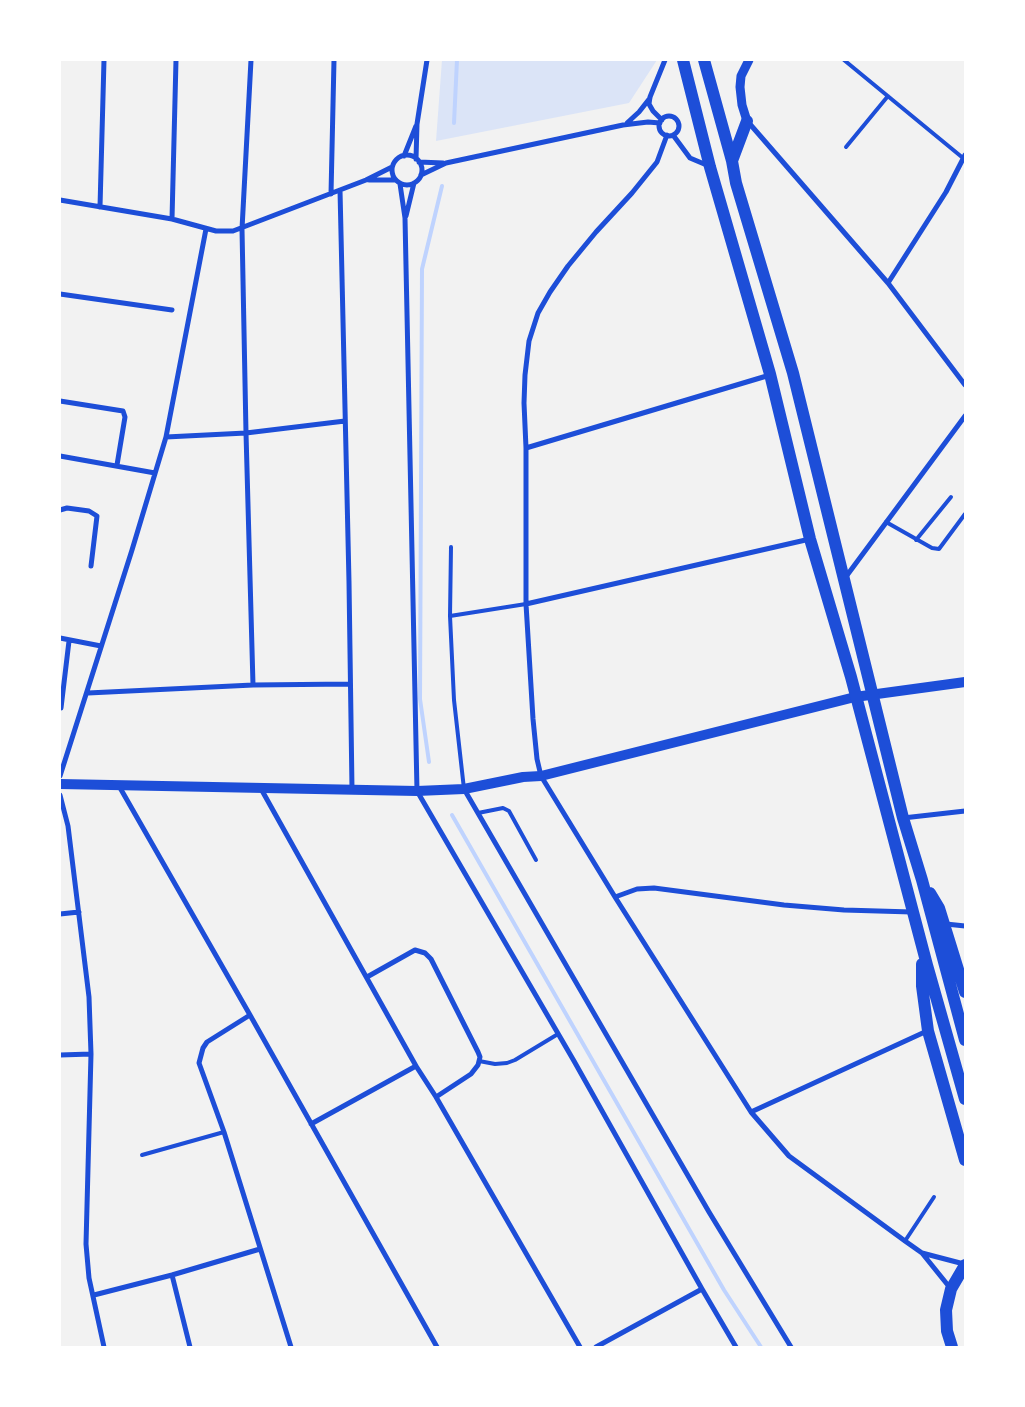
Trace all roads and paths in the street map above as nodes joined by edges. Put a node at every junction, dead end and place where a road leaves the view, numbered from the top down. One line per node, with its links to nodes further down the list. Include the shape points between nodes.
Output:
1 (104, 60): 33 (street)
2 (176, 60): 34 (street)
3 (250, 60): 37 (street)
4 (334, 60): 31 (street)
5 (427, 60): 15 (street)
6 (665, 60): 12 (street)
7 (683, 60): 25 (highway)
8 (704, 60): 22 (highway)
9 (749, 60): 13 (street, via 741,76 740,87)
10 (844, 60): 11 (lane)
11 (888, 96): 18 (lane); 20 (lane)
12 (650, 97): 14 (street, via 649,104); 16 (street)
13 (746, 121): 22 (highway); 38 (street)
14 (661, 122): 16 (street); 17 (street, via 662,132); 17 (street, via 670,116 678,121 678,130)
15 (417, 124): 19 (street); 21 (street)
16 (626, 124): 23 (street)
17 (670, 135): 25 (street, via 690,158); 48 (street, via 657,162 568,266 538,313 529,341 525,375)
18 (846, 147)
19 (404, 156): 21 (street); 24 (street)
20 (964, 157): 38 (street, via 946,192)
21 (418, 160): 23 (street); 26 (street)
22 (732, 161): 60 (highway, via 793,373)
23 (446, 163): 26 (street)
24 (392, 167): 27 (street); 28 (street)
25 (710, 167): 41 (highway)
26 (421, 175): 29 (street)
27 (366, 180): 28 (street); 30 (street)
28 (398, 182): 29 (street); 35 (street)
29 (414, 183): 35 (street)
30 (340, 190): 31 (street); 45 (street)
31 (331, 194): 37 (street)
32 (60, 200): 33 (street)
33 (100, 207): 34 (street)
34 (172, 218): 36 (street)
35 (405, 218): 80 (street)
36 (206, 229): 37 (street, via 225,232); 47 (street)
37 (242, 229): 46 (street)
38 (888, 283): 42 (street)
39 (60, 294): 40 (street)
40 (172, 310)
41 (770, 374): 48 (street); 56 (highway)
42 (965, 385)
43 (60, 401): 50 (street, via 123,411 125,416)
44 (965, 416): 55 (street)
45 (345, 421): 46 (street); 67 (street)
46 (246, 433): 47 (street); 68 (street)
47 (166, 437): 51 (street)
48 (526, 448): 61 (street)
49 (60, 456): 50 (street)
50 (117, 465): 51 (street)
51 (155, 473): 65 (street)
52 (951, 497): 57 (lane)
53 (60, 510): 59 (street, via 89,511 97,516)
54 (965, 514): 57 (lane, via 939,549)
55 (886, 522): 57 (lane); 60 (street)
56 (810, 539): 61 (street); 71 (highway)
57 (916, 540)
58 (451, 547): 62 (lane)
59 (91, 566)
60 (845, 579): 70 (highway)
61 (526, 604): 62 (lane); 74 (street, via 533,719)
62 (450, 616): 78 (lane, via 454,700)
63 (60, 638): 64 (street)
64 (69, 640): 65 (street); 72 (street)
65 (101, 646): 69 (street)
66 (965, 682): 70 (main road)
67 (350, 684): 68 (street); 79 (street)
68 (253, 685): 69 (street)
69 (88, 693): 73 (street)
70 (872, 694): 71 (main road); 84 (highway)
71 (855, 697): 74 (main road); 89 (highway)
72 (61, 708)
73 (60, 776)
74 (541, 776): 78 (main road); 87 (street)
75 (60, 784): 76 (main road)
76 (119, 786): 77 (main road); 96 (street)
77 (260, 787): 79 (main road); 94 (street)
78 (464, 788): 80 (main road); 83 (street)
79 (352, 790): 80 (main road)
80 (417, 791): 98 (street)
81 (60, 795): 88 (street, via 68,826)
82 (965, 811): 84 (street)
83 (478, 813): 85 (lane, via 503,808 509,810); 127 (street)
84 (903, 818): 86 (highway)
85 (536, 860)
86 (922, 880): 91 (highway, via 939,908); 99 (highway)
87 (615, 897): 89 (street, via 636,889 654,888 784,905); 106 (street)
88 (80, 912): 90 (street); 100 (street)
89 (913, 912): 93 (highway)
90 (60, 914)
91 (944, 924): 92 (street); 95 (highway)
92 (965, 926)
93 (921, 942): 97 (highway); 105 (highway)
94 (367, 977): 102 (street, via 410,952 420,951 428,955 478,1052); 103 (street)
95 (965, 992)
96 (250, 1015): 107 (street); 108 (street, via 207,1042 200,1056 201,1072)
97 (928, 1031): 106 (street); 110 (highway)
98 (558, 1034): 102 (lane, via 507,1063); 117 (street)
99 (965, 1040)
100 (91, 1054): 101 (street); 119 (street, via 86,1244)
101 (60, 1055)
102 (479, 1061): 104 (street, via 471,1074)
103 (416, 1066): 104 (street); 107 (street)
104 (436, 1097): 124 (street)
105 (965, 1099)
106 (750, 1112): 112 (street, via 789,1156)
107 (311, 1124): 123 (street)
108 (224, 1132): 109 (lane); 113 (street)
109 (142, 1155)
110 (965, 1160)
111 (934, 1197): 112 (lane)
112 (905, 1241): 114 (street)
113 (260, 1249): 116 (street); 122 (street)
114 (922, 1253): 115 (street); 118 (street)
115 (965, 1264): 118 (highway)
116 (172, 1275): 119 (street); 121 (street)
117 (702, 1289): 125 (street); 126 (street)
118 (951, 1289): 128 (highway, via 946,1310)
119 (94, 1295): 120 (street)
120 (104, 1347)
121 (190, 1347)
122 (291, 1347)
123 (437, 1347)
124 (580, 1347)
125 (596, 1347)
126 (736, 1347)
127 (790, 1347)
128 (952, 1347)

